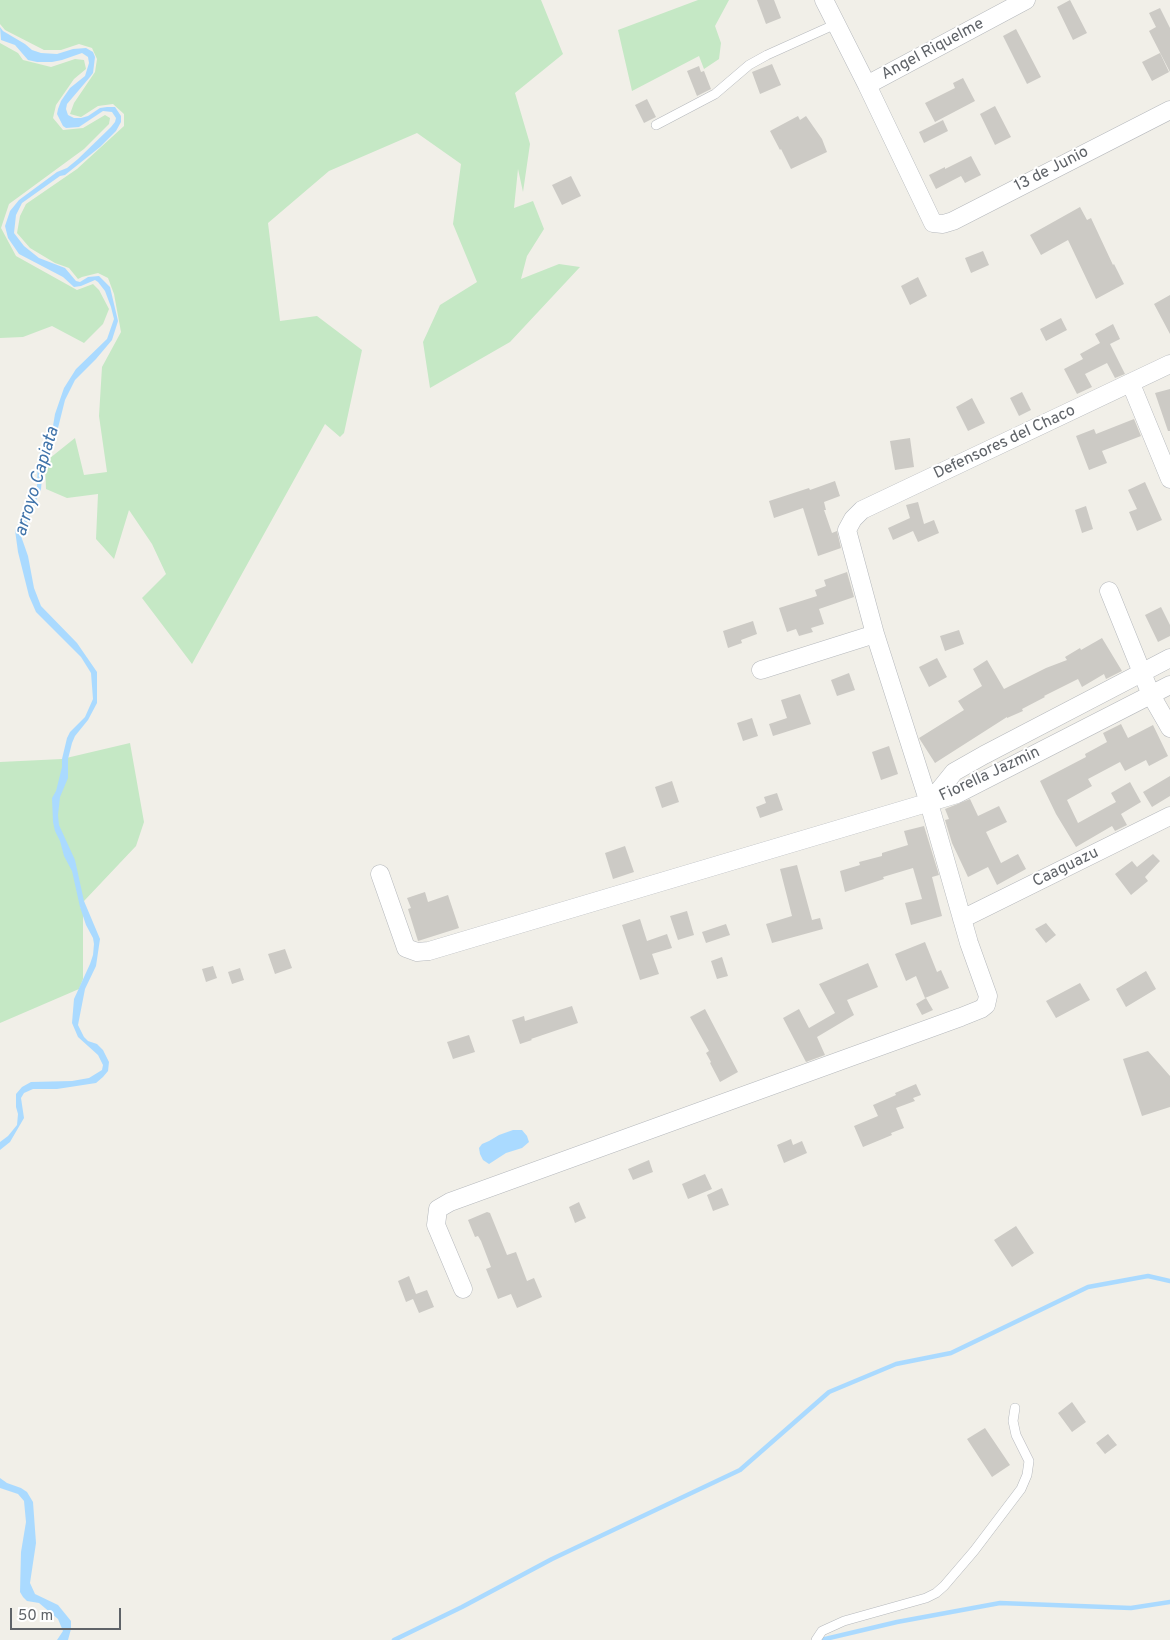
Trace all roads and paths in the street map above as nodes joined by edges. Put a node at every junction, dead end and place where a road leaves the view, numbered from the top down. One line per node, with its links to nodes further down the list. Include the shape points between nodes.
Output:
1 (824, 0): 3 (street)
2 (1026, 0): 4 (street, Angel Riquelme)
3 (836, 24): 4 (street); 6 (lane, via 749,65 715,94)
4 (867, 85): 5 (street, 13 de Junio, via 933,224 953,221)
5 (1170, 110)
6 (656, 125)
7 (1170, 364): 8 (street, Defensores del Chaco)
8 (1131, 384): 9 (street); 11 (street, Defensores del Chaco, via 862,510 847,530)
9 (1170, 479)
10 (1109, 590): 14 (street)
11 (875, 634): 13 (street); 18 (street)
12 (1170, 658): 14 (street, Fiorella Jazmin)
13 (761, 670)
14 (1142, 672): 16 (street); 18 (street, Fiorella Jazmin, via 954,772)
15 (1170, 685): 16 (street, Fiorella Jazmin)
16 (1152, 695): 17 (street); 18 (street, Fiorella Jazmin, via 962,792)
17 (1170, 728)
18 (929, 803): 20 (street, via 429,951 417,952 406,948); 21 (street)
19 (1170, 816): 21 (street, Caaguazu)
20 (380, 874)
21 (962, 919): 22 (street, via 988,996 986,1005 981,1009 450,1202 438,1209 436,1225)
22 (463, 1289)
23 (1016, 1408): 24 (lane, via 1016,1435 1029,1461 1027,1474 1021,1489 974,1552 936,1593 844,1621 822,1631)
24 (816, 1640)

